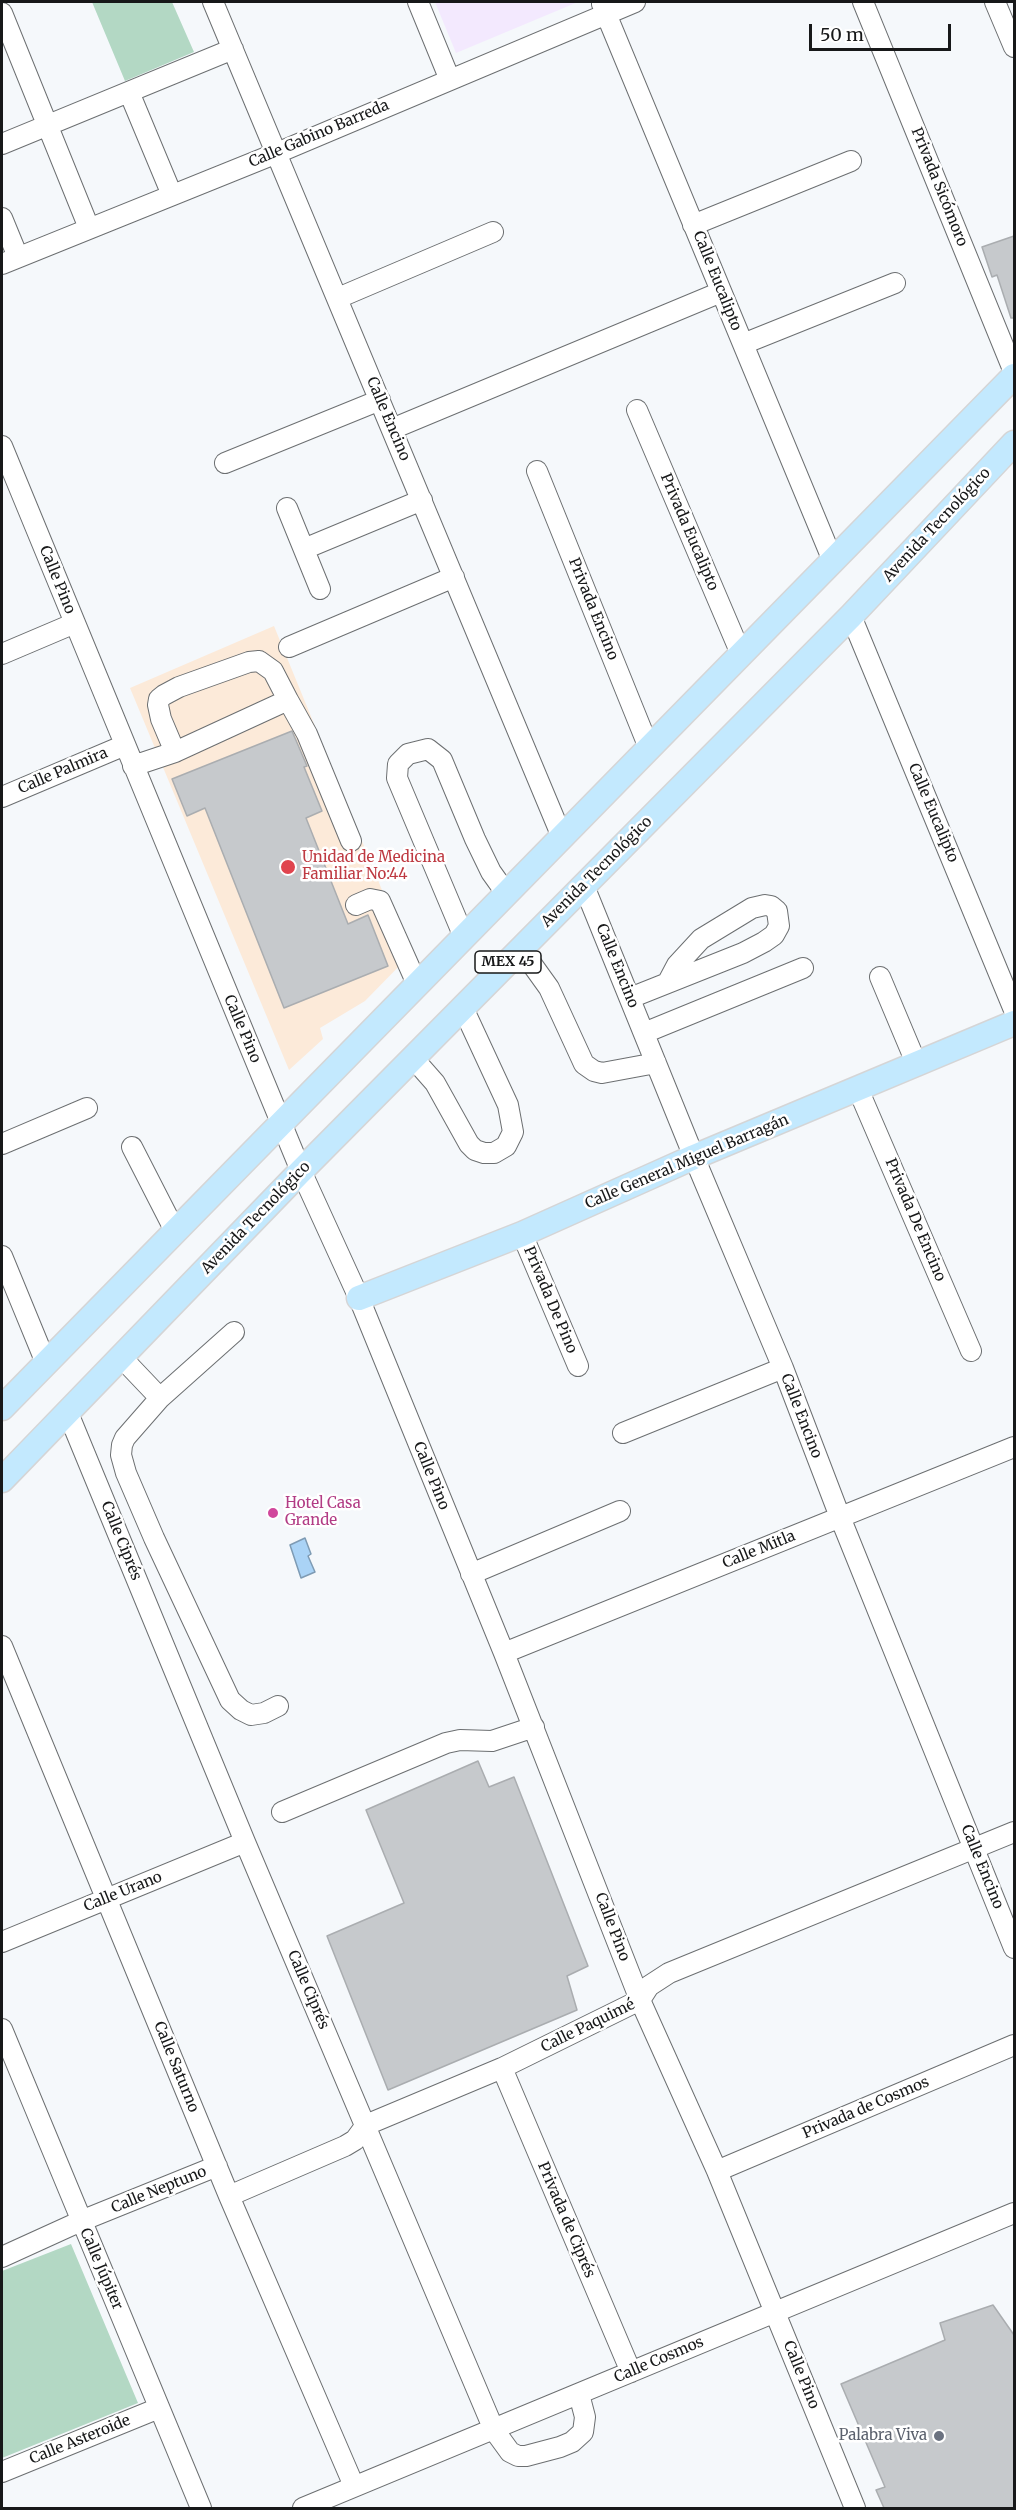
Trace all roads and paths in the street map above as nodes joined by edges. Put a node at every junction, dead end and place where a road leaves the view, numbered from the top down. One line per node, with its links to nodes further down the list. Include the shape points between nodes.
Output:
1 (213, 2): 9 (street, Calle Encino)
2 (418, 2): 10 (street)
3 (635, 2): 6 (street, Calle Gabino Barreda)
4 (863, 2): 26 (street, Privada Sicómoro)
5 (995, 2): 8 (street)
6 (603, 8): 10 (street, Calle Gabino Barreda); 18 (street, Calle Eucalipto)
7 (2, 13): 12 (street)
8 (1014, 47)
9 (233, 49): 11 (street); 14 (street, Calle Encino)
10 (450, 80): 14 (street, Calle Gabino Barreda)
11 (129, 92): 12 (street); 16 (street)
12 (47, 126): 13 (street); 19 (street)
13 (2, 144)
14 (277, 153): 16 (street, Calle Gabino Barreda); 24 (street, Calle Encino)
15 (851, 161): 18 (street)
16 (172, 195): 19 (street, Calle Gabino Barreda)
17 (2, 218): 21 (street)
18 (693, 225): 23 (street, Calle Eucalipto)
19 (89, 228): 21 (street, Calle Gabino Barreda)
20 (493, 232): 24 (street)
21 (10, 260)
22 (895, 283): 25 (street)
23 (721, 292): 25 (street, Calle Eucalipto); 29 (street)
24 (338, 298): 27 (street, Calle Encino)
25 (743, 344): 37 (street, Calle Eucalipto)
26 (1014, 374): 37 (main road, MEX 45)
27 (380, 400): 29 (street, Calle Encino); 32 (street)
28 (637, 410): 44 (street, Privada Eucalipto)
29 (392, 429): 34 (street, Calle Encino)
30 (1014, 444): 40 (main road, Avenida Tecnológico / MEX 45)
31 (2, 446): 41 (street, Calle Pino)
32 (225, 463)
33 (537, 471): 47 (street, Privada Encino)
34 (422, 500): 36 (street); 38 (street, Calle Encino)
35 (287, 508): 36 (street)
36 (304, 549): 39 (street)
37 (833, 561): 44 (main road, MEX 45)
38 (454, 577): 42 (street); 51 (street, Calle Encino)
39 (320, 589)
40 (851, 616): 53 (main road, Avenida Tecnológico / MEX 45); 64 (street, Calle Eucalipto)
41 (75, 624): 43 (street); 46 (street, Calle Pino)
42 (289, 647)
43 (2, 654)
44 (741, 654): 47 (main road, MEX 45)
45 (288, 700): 48 (street); 48 (street, via 273,671 259,661 179,687 164,695 158,705); 52 (street, via 307,734)
46 (125, 746): 49 (street, Calle Pino); 50 (street, Calle Palmira)
47 (650, 748): 51 (main road, MEX 45)
48 (175, 752): 49 (street)
49 (133, 766): 72 (street, Calle Pino)
50 (2, 797)
51 (562, 837): 54 (main road, MEX 45)
52 (351, 841)
53 (584, 886): 57 (main road, Avenida Tecnológico / MEX 45); 62 (street, Calle Encino)
54 (506, 893): 56 (main road, MEX 45); 56 (street, via 475,839 442,760 428,749 415,750 402,759 397,777 401,791)
55 (356, 904): 61 (street, via 370,899 380,901)
56 (464, 937): 61 (main road, MEX 45)
57 (521, 949): 63 (main road, Avenida Tecnológico / MEX 45); 68 (street, via 549,988 584,1064 602,1073)
58 (803, 968): 66 (street)
59 (880, 977): 69 (street)
60 (668, 982): 60 (street, via 764,942 779,926 777,911 771,906 752,908 701,939 677,965); 62 (street)
61 (417, 984): 72 (main road, MEX 45)
62 (630, 998): 66 (street, Calle Encino)
63 (463, 1008): 67 (main road, Avenida Tecnológico / MEX 45); 67 (street, via 508,1105 513,1132 506,1146 494,1153 475,1150 464,1138 435,1083)
64 (1014, 1011)
65 (1014, 1023): 69 (main road, Calle General Miguel Barragán)
66 (644, 1034): 68 (street, Calle Encino)
67 (413, 1058): 76 (main road, Avenida Tecnológico / MEX 45)
68 (656, 1063): 75 (street, Calle Encino)
69 (917, 1065): 70 (main road, Calle General Miguel Barragán)
70 (858, 1089): 75 (main road, Calle General Miguel Barragán); 82 (street, Privada De Encino)
71 (87, 1108): 73 (street)
72 (281, 1123): 76 (street, Calle Pino); 77 (main road, MEX 45)
73 (2, 1144)
74 (132, 1147): 77 (street)
75 (694, 1157): 78 (main road, Calle General Miguel Barragán); 86 (street, Calle Encino)
76 (301, 1171): 80 (street, Calle Pino); 83 (main road, Avenida Tecnológico / MEX 45)
77 (175, 1232): 84 (main road, MEX 45)
78 (522, 1234): 80 (main road, Calle General Miguel Barragán); 85 (street, Privada De Pino)
79 (2, 1256): 84 (street)
80 (359, 1298): 95 (street, Calle Pino)
81 (234, 1332): 87 (street)
82 (971, 1351)
83 (122, 1358): 87 (street); 89 (main road, Avenida Tecnológico / MEX 45)
84 (46, 1363): 88 (main road, MEX 45)
85 (578, 1366)
86 (783, 1368): 90 (street); 94 (street, Calle Encino)
87 (160, 1398): 98 (street, via 125,1438 121,1455 126,1473 230,1700 251,1715)
88 (2, 1408)
89 (68, 1413): 92 (main road, Avenida Tecnológico / MEX 45); 102 (street, Calle Ciprés)
90 (623, 1433)
91 (1014, 1447): 94 (street, Calle Mitla)
92 (2, 1480)
93 (620, 1510): 95 (street)
94 (840, 1518): 97 (street, Calle Mitla); 103 (street, Calle Encino)
95 (471, 1574): 97 (street, Calle Pino)
96 (2, 1646): 104 (street, Calle Saturno)
97 (504, 1653): 99 (street, Calle Pino)
98 (278, 1706)
99 (534, 1727): 100 (street, via 492,1741 446,1743); 107 (street, Calle Pino)
100 (282, 1812)
101 (1014, 1832): 103 (street, Calle Paquimé)
102 (245, 1842): 104 (street, Calle Urano); 111 (street, Calle Ciprés)
103 (974, 1848): 106 (street, Calle Encino); 107 (street, Calle Paquimé, via 669,1973 650,1986)
104 (106, 1899): 105 (street, Calle Urano); 112 (street, Calle Saturno)
105 (2, 1942)
106 (1014, 1948)
107 (640, 2000): 110 (street, Calle Paquimé); 113 (street, Calle Pino)
108 (2, 2030): 116 (street, Calle Júpiter)
109 (1014, 2045): 113 (street, Privada de Cosmos)
110 (502, 2068): 111 (street, Calle Paquimé); 119 (street, Privada de Ciprés)
111 (366, 2126): 114 (street, Calle Paquimé, via 345,2146); 122 (street, Calle Ciprés)
112 (217, 2166): 114 (street, Calle Saturno); 116 (street, Calle Neptuno)
113 (717, 2171): 118 (street, Calle Pino)
114 (229, 2196): 124 (street, Calle Saturno)
115 (1014, 2213): 118 (street, Calle Cosmos)
116 (81, 2221): 117 (street, Calle Neptuno); 121 (street, Calle Júpiter)
117 (2, 2257)
118 (775, 2312): 119 (street, Calle Cosmos); 127 (street, Calle Pino)
119 (631, 2372): 120 (street, Calle Cosmos)
120 (579, 2394): 122 (street, Calle Cosmos); 122 (street, Calle Ciprés, via 585,2417 583,2432 572,2442 548,2452 518,2456 510,2452)
121 (159, 2408): 123 (street, Calle Asteroide); 125 (street, Calle Júpiter)
122 (494, 2430): 124 (street, Calle Cosmos)
123 (2, 2472)
124 (354, 2486): 126 (street, Calle Cosmos)
125 (201, 2508)
126 (303, 2508)
127 (855, 2508)

